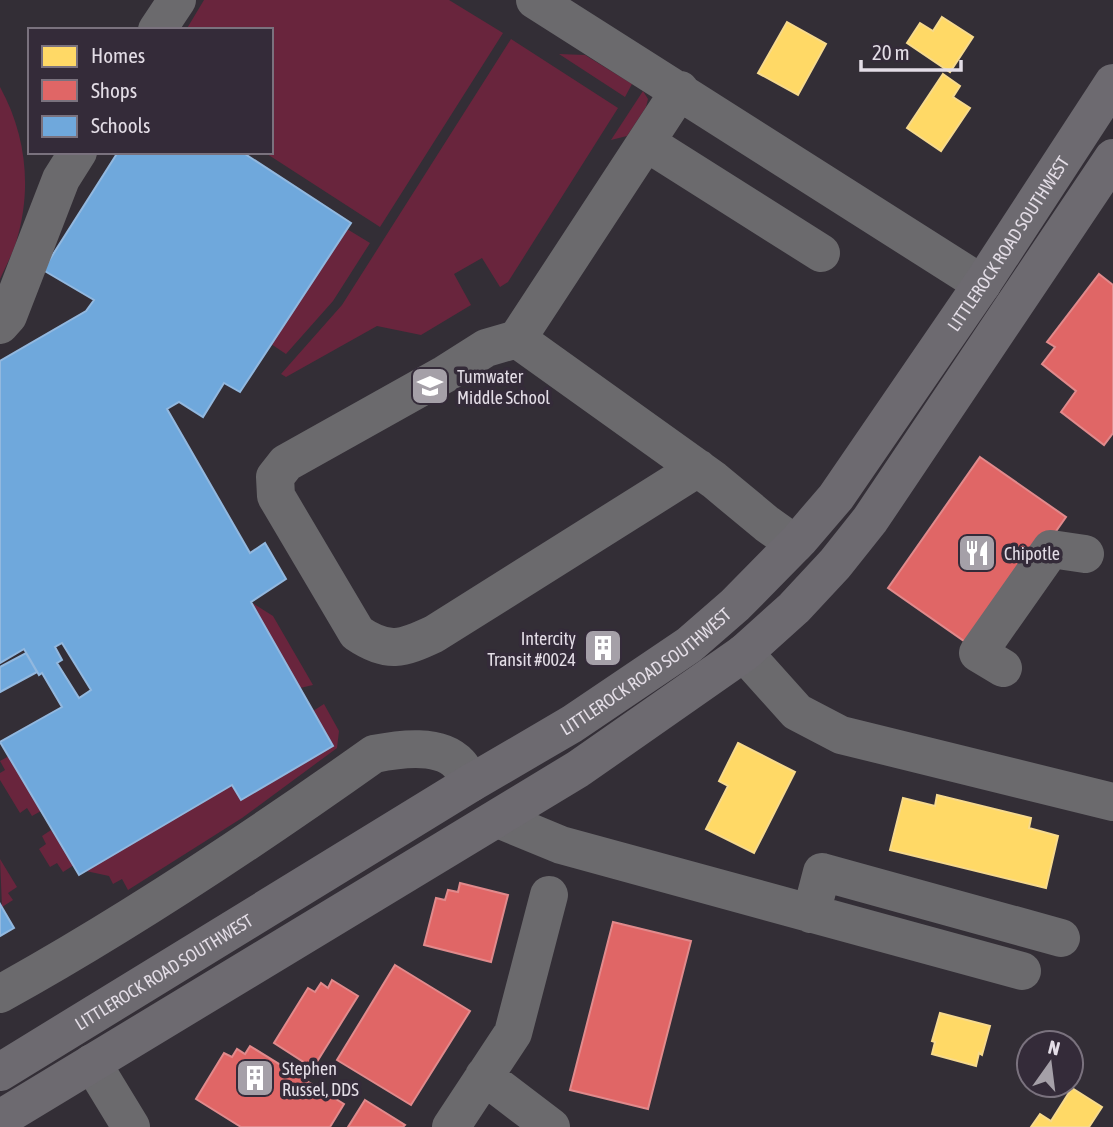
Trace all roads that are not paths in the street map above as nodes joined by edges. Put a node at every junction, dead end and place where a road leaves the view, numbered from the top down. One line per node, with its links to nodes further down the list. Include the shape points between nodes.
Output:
1 (177, 0): 3 (street)
2 (536, 0): 5 (street)
3 (158, 28)
4 (1113, 83): 10 (main road, LITTLEROCK ROAD SOUTHWEST)
5 (680, 90): 6 (street); 10 (street)
6 (647, 144): 9 (street); 12 (street)
7 (77, 154): 11 (street, via 61,179 12,306)
8 (1113, 158): 16 (main road, via 870,520 802,599)
9 (821, 253)
10 (982, 284): 14 (main road, LITTLEROCK ROAD SOUTHWEST, via 843,487)
11 (0, 325)
12 (517, 339): 13 (street); 13 (street, via 486,348 286,463 275,477 276,496 356,633 388,648 411,645 434,634)
13 (698, 468): 14 (street)
14 (795, 544): 18 (main road, LITTLEROCK ROAD SOUTHWEST, via 689,645 572,724)
15 (1085, 554): 17 (street, via 1051,549 978,653)
16 (744, 653): 19 (street, via 797,712 841,735); 20 (main road)
17 (1003, 668)
18 (471, 783): 25 (street, via 459,763 441,753 395,750 374,754 216,863); 27 (main road, LITTLEROCK ROAD SOUTHWEST)
19 (1113, 802)
20 (498, 819): 22 (street, via 561,845); 26 (main road)
21 (549, 895): 28 (street, via 513,1033)
22 (811, 914): 23 (street, via 822,872); 24 (street)
23 (1061, 939)
24 (1023, 971)
25 (0, 994)
26 (92, 1063): 29 (main road); 30 (street)
27 (0, 1072)
28 (484, 1076): 31 (street); 32 (street)
29 (0, 1119)
30 (131, 1127)
31 (451, 1127)
32 (551, 1127)

